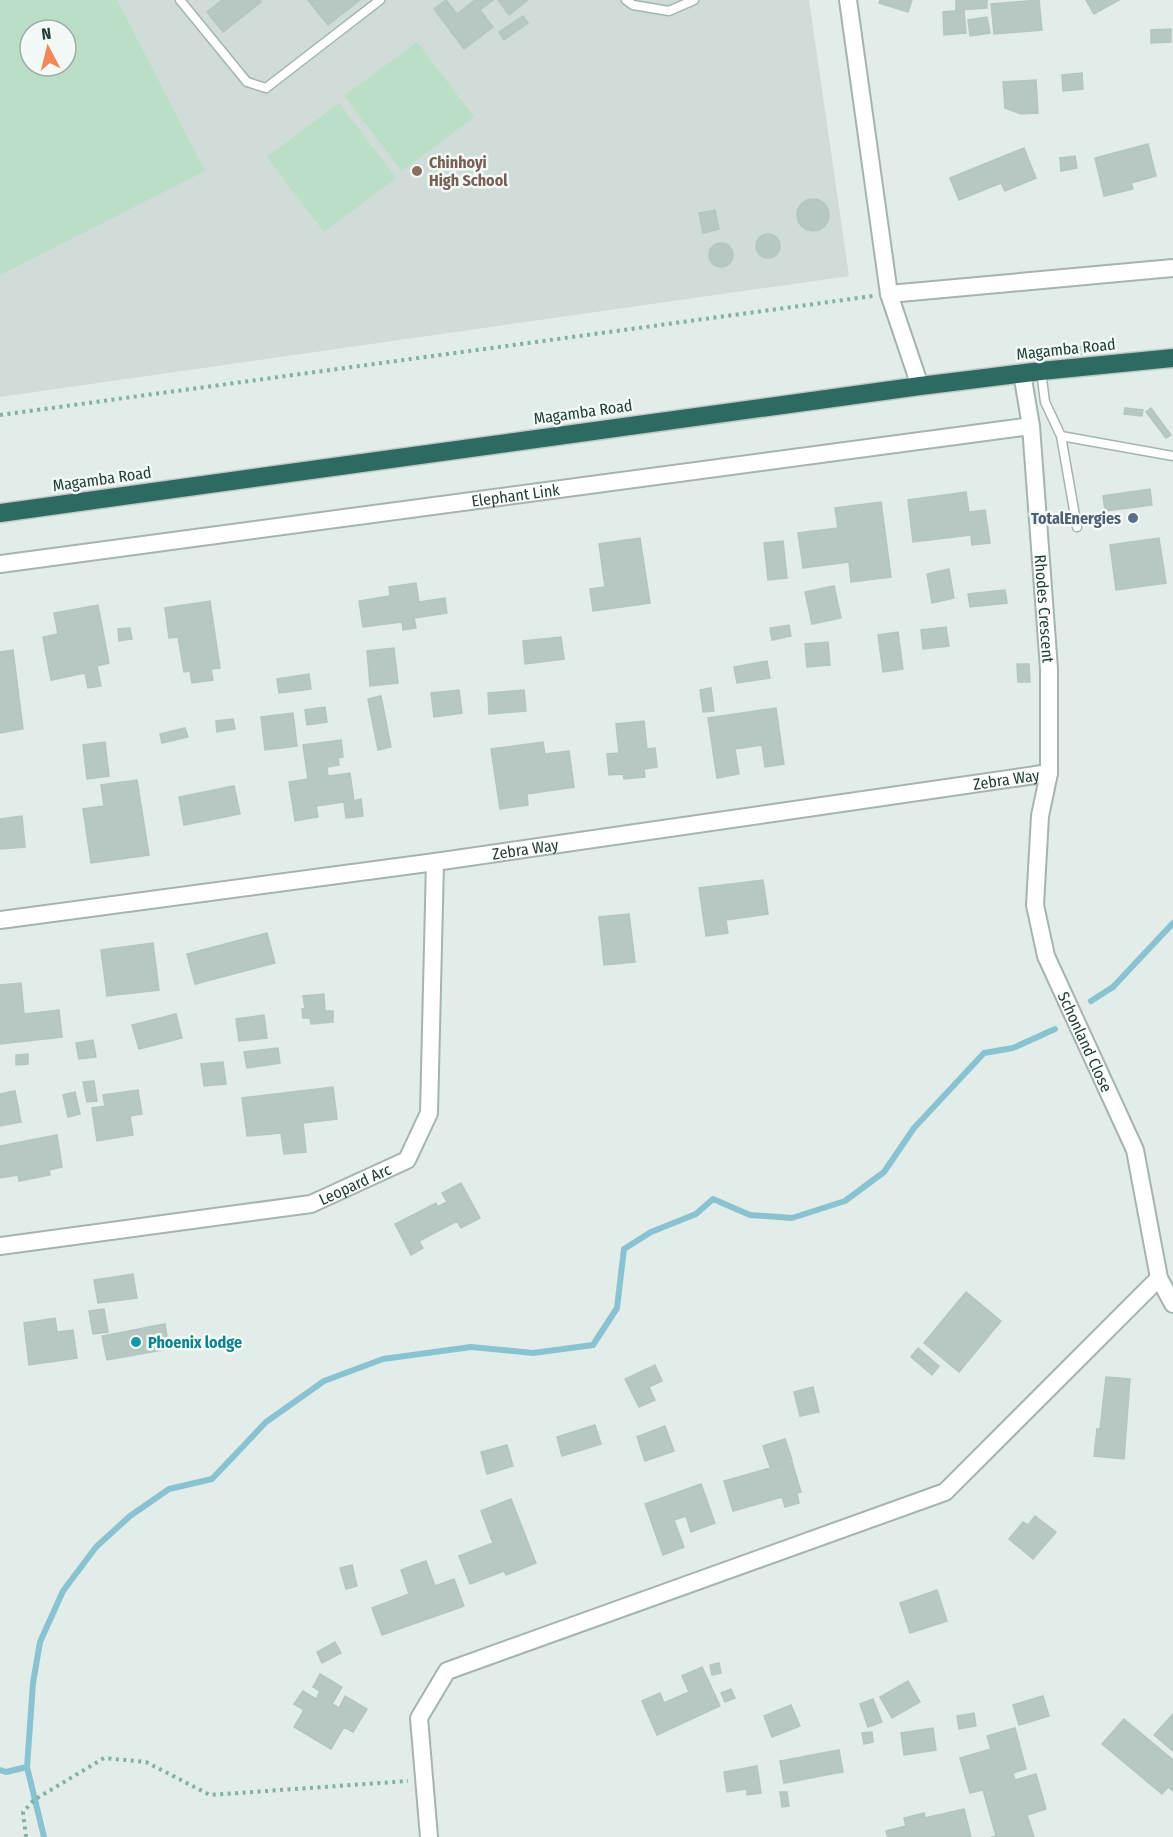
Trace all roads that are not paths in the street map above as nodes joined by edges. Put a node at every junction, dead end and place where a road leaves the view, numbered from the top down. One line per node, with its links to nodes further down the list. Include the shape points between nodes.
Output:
1 (180, 0): 2 (lane, via 247,82 266,88)
2 (380, 0)
3 (626, 0): 4 (lane, via 633,5 669,11)
4 (694, 0)
5 (848, 0): 7 (street)
6 (1173, 268): 7 (street)
7 (889, 294): 10 (street)
8 (1173, 358): 9 (highway, Magamba Road)
9 (1032, 372): 10 (highway, Magamba Road); 11 (street, Rhodes Crescent); 12 (lane)
10 (920, 386): 14 (highway, Magamba Road)
11 (1031, 426): 16 (street, Elephant Link); 17 (street, Rhodes Crescent, via 1049,669)
12 (1061, 436): 13 (lane); 15 (lane)
13 (1173, 456)
14 (0, 513)
15 (1077, 527)
16 (0, 564)
17 (1049, 773): 18 (street, Zebra Way); 21 (street, Schonland Close, via 1040,816 1035,905 1046,956 1135,1150)
18 (435, 862): 19 (street, Zebra Way); 20 (street, Leopard Arc, via 429,1113 407,1160 311,1204)
19 (0, 920)
20 (0, 1246)
21 (1158, 1278): 22 (street, Schonland Close); 23 (street, via 945,1492 447,1671 419,1718)
22 (1173, 1304)
23 (429, 1837)

